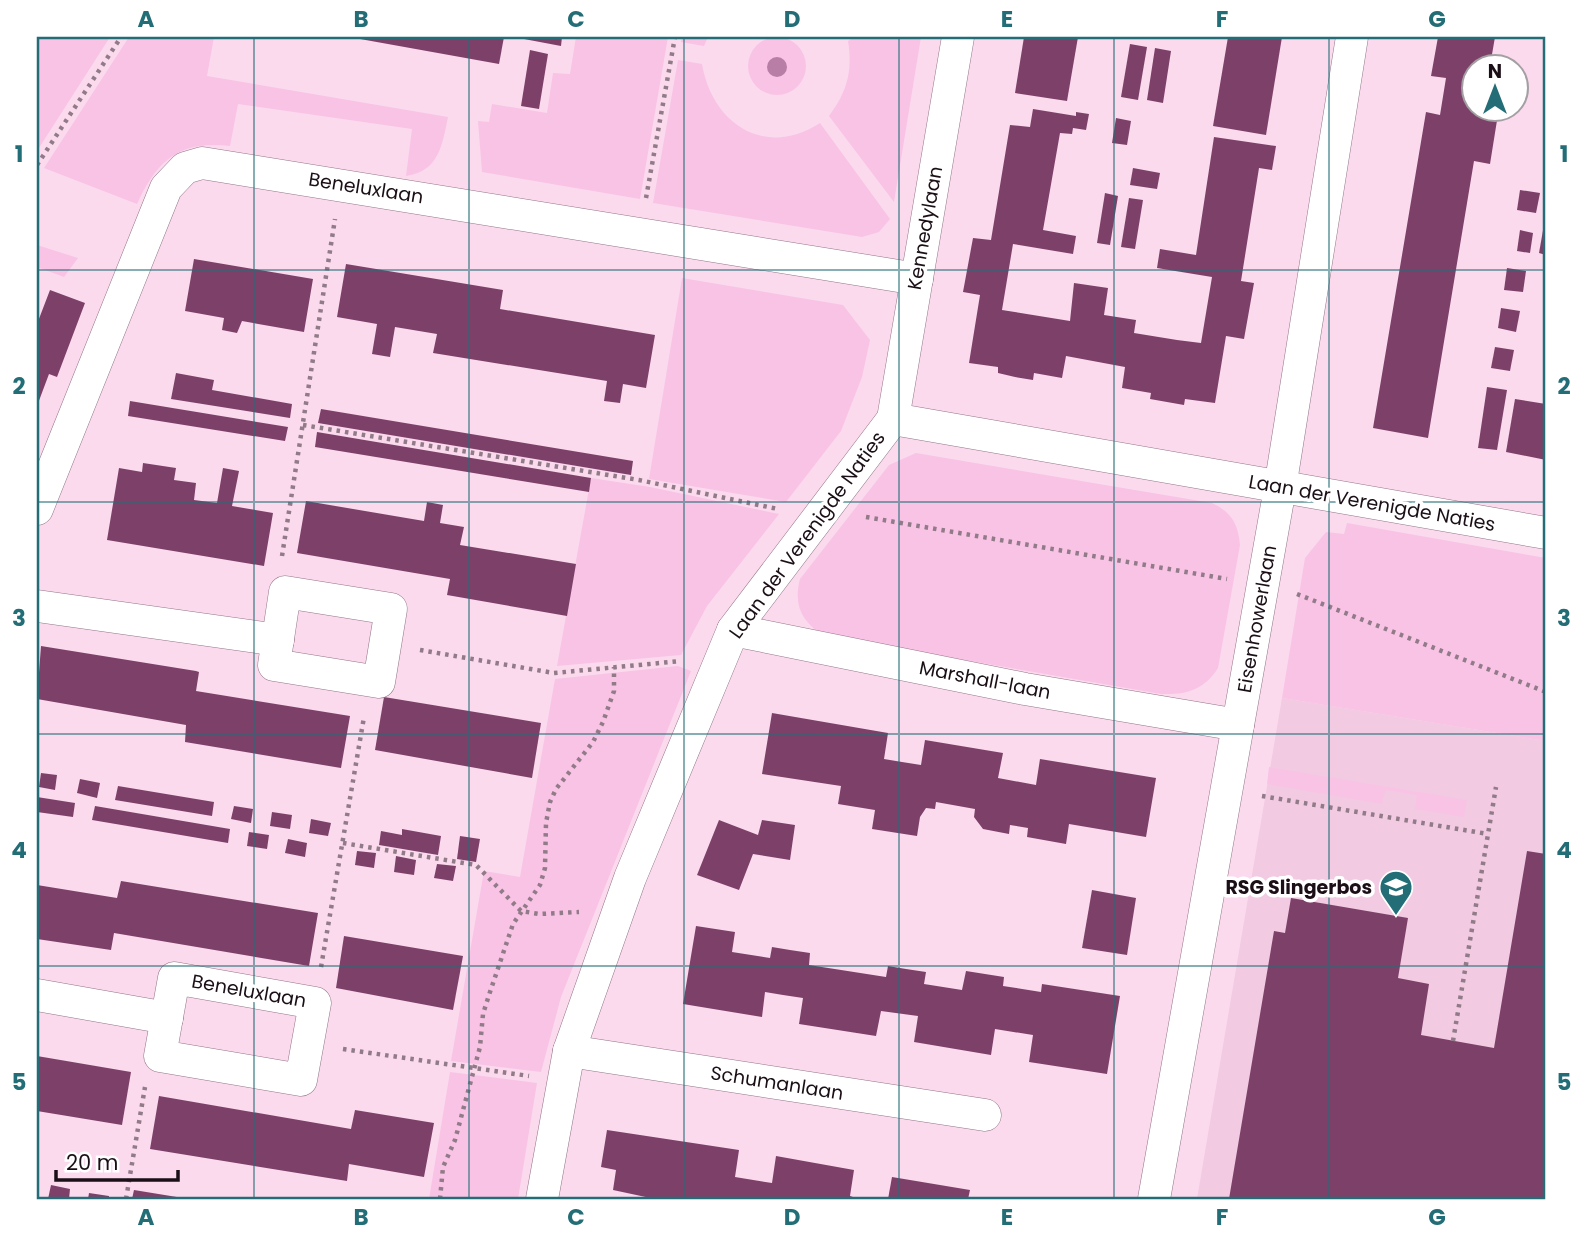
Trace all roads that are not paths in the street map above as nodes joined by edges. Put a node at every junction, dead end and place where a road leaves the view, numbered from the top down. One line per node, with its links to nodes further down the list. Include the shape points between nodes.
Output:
1 (958, 37): 3 (street, Kennedylaan)
2 (1352, 37): 5 (street, Eisenhowerlaan)
3 (916, 279): 4 (street, Kennedylaan); 6 (street, Beneluxlaan, via 202,163 185,168 166,188)
4 (893, 419): 5 (street, Laan der Verenigde Naties); 9 (street, Laan der Verenigde Naties)
5 (1280, 488): 7 (street, Laan der Verenigde Naties); 11 (street, Eisenhowerlaan)
6 (37, 509)
7 (1546, 533)
8 (37, 606): 10 (street)
9 (733, 630): 11 (street, Marshall-laan, via 1025,689); 14 (street, Laan der Verenigde Naties, via 618,913)
10 (278, 640): 10 (street, via 274,665 379,682 391,609 285,592)
11 (1238, 724): 17 (street, Eisenhowerlaan)
12 (37, 995): 13 (street)
13 (167, 1018): 13 (street, Beneluxlaan, via 160,1056 301,1080 315,1003 174,978)
14 (567, 1066): 15 (street, Schumanlaan); 16 (street, Laan der Verenigde Naties)
15 (985, 1115)
16 (542, 1199)
17 (1154, 1199)

